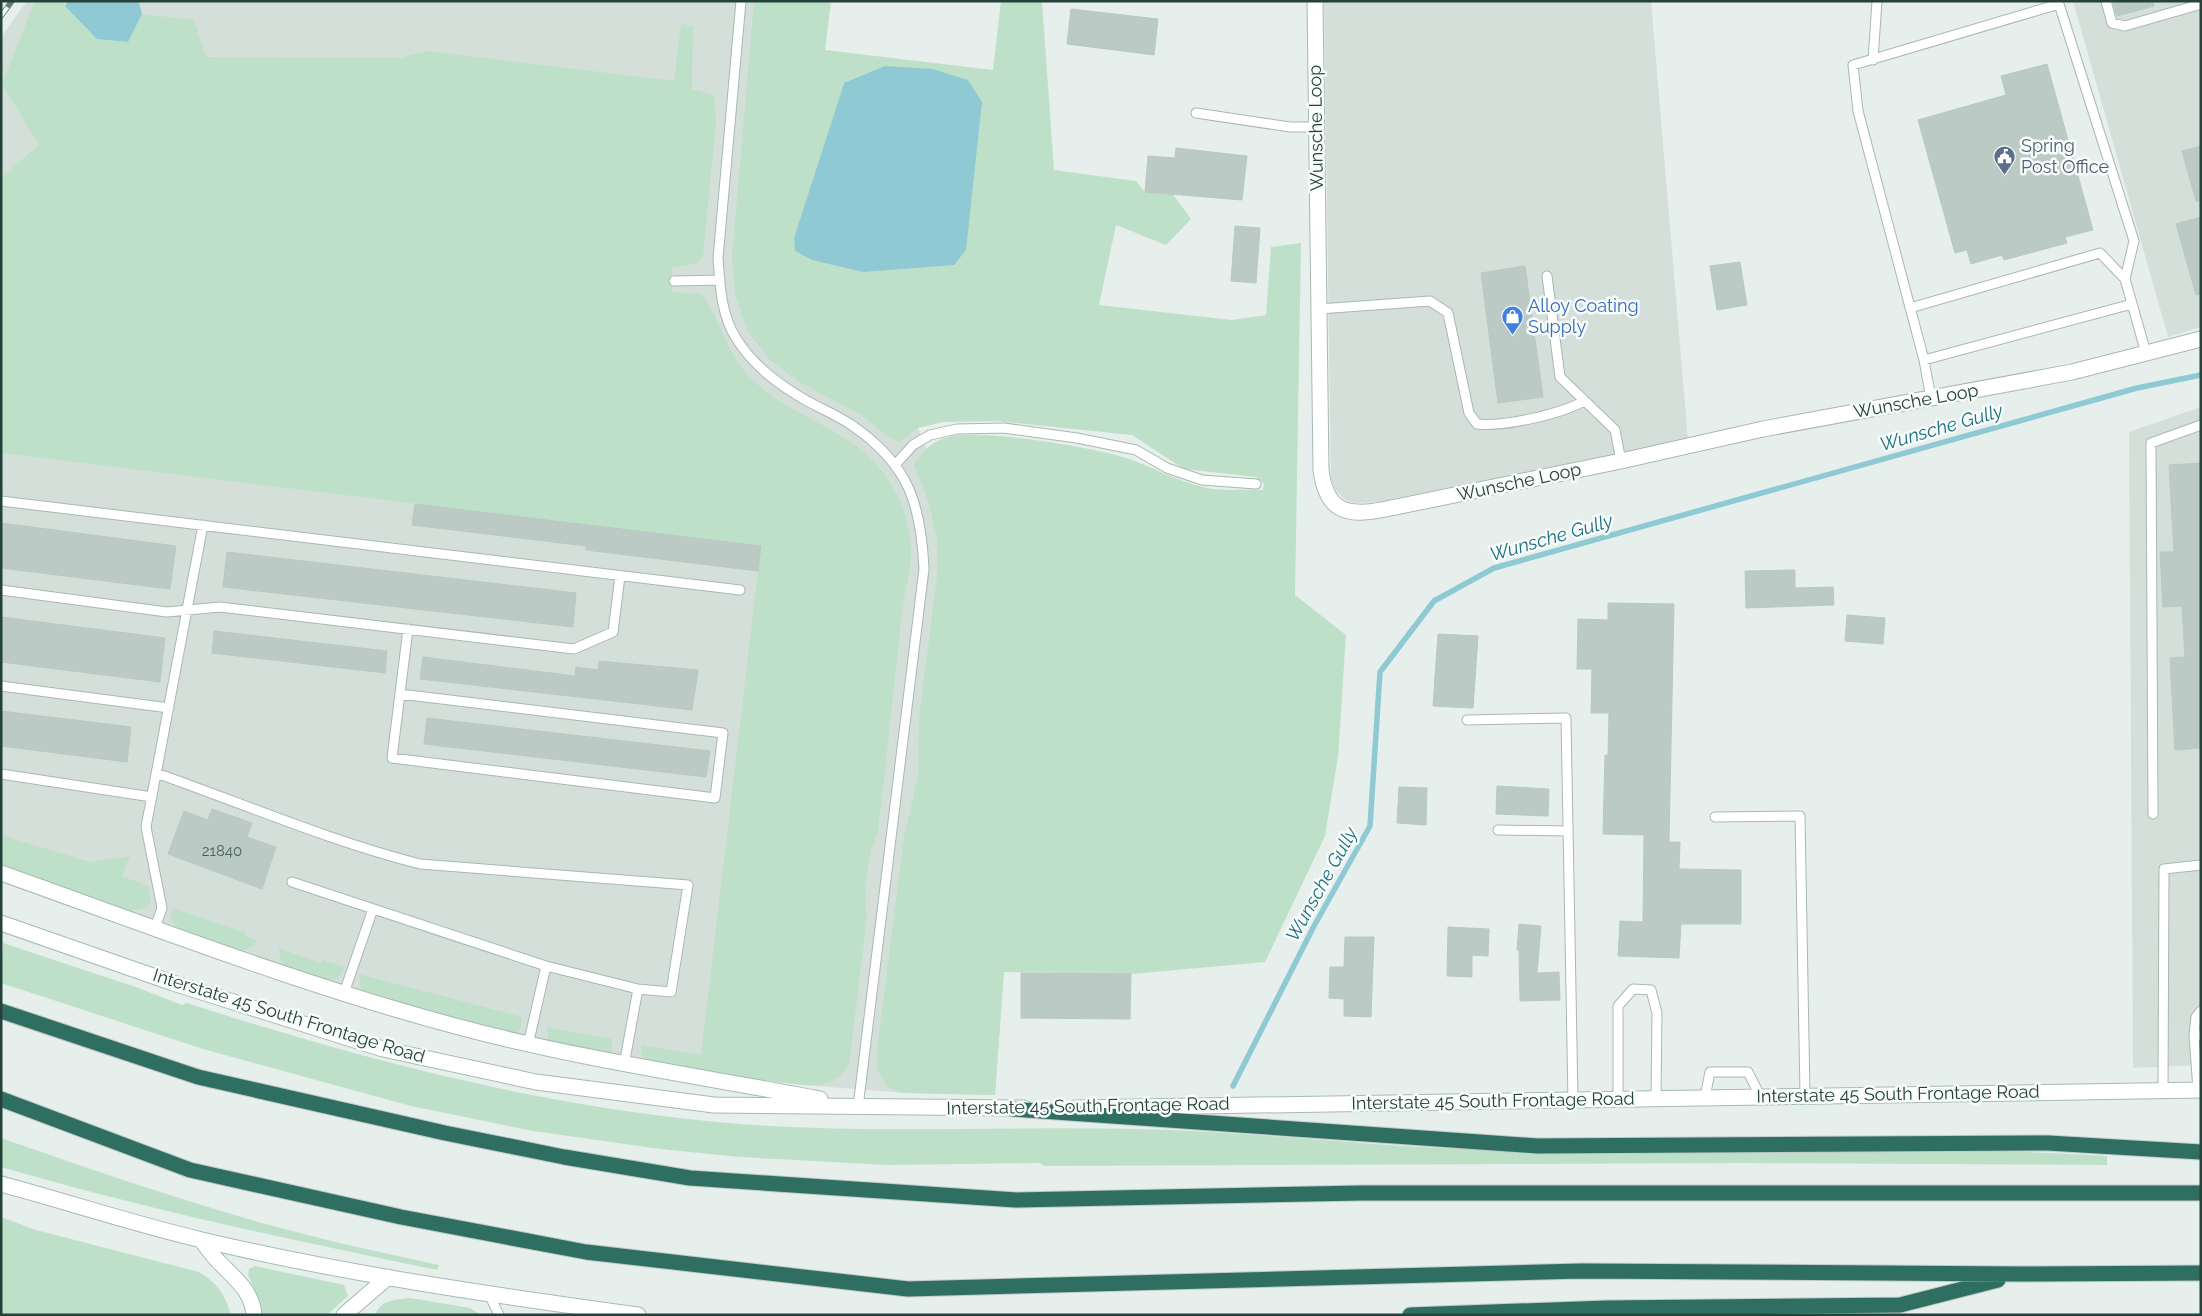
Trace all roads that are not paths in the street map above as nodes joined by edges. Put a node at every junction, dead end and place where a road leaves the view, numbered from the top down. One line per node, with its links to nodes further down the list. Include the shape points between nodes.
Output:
1 (741, 1): 12 (lane, via 718,258)
2 (1314, 1): 9 (main road, Wunsche Loop)
3 (1877, 1): 7 (lane)
4 (2106, 1): 6 (lane, via 2112,23 2125,26)
5 (2058, 2): 7 (lane); 11 (lane, via 2134,241)
6 (2199, 3)
7 (1873, 60): 15 (lane, via 1853,65 1858,110)
8 (1196, 114): 9 (lane, via 1290,127)
9 (1317, 127): 16 (main road, Wunsche Loop)
10 (1547, 276): 21 (lane, via 1560,377)
11 (2125, 279): 14 (lane); 15 (lane, via 2100,253)
12 (720, 280): 13 (lane); 24 (lane, via 721,298 735,337 749,356 785,388 851,425 884,451)
13 (674, 281)
14 (2132, 304): 18 (lane); 19 (lane)
15 (1910, 308): 19 (lane)
16 (1319, 309): 21 (lane, via 1430,301 1448,314 1469,413 1477,424 1492,426 1571,408); 23 (main road, Wunsche Loop, via 1321,470 1326,496 1342,509 1365,513)
17 (2201, 339): 18 (main road, Wunsche Loop)
18 (2146, 353): 20 (main road, Wunsche Loop, via 2072,372)
19 (1924, 360): 20 (lane)
20 (1931, 398): 23 (main road, Wunsche Loop, via 1763,429)
21 (1584, 400): 23 (lane, via 1615,430)
22 (2201, 425): 40 (lane, via 2151,443)
23 (1621, 461)
24 (895, 465): 25 (lane, via 913,444 930,435 957,429 1004,428 1136,450 1167,468 1202,480); 67 (lane, via 914,500 923,533 924,569)
25 (1256, 484)
26 (1, 501): 27 (lane)
27 (202, 525): 28 (lane); 31 (lane)
28 (620, 576): 30 (lane); 32 (lane, via 613,632 574,649)
29 (1, 590): 31 (lane, via 167,612)
30 (740, 590)
31 (187, 610): 32 (lane, via 220,607); 35 (lane)
32 (408, 629): 34 (lane)
33 (1, 686): 35 (lane)
34 (400, 694): 34 (lane, via 392,758 715,798 723,733)
35 (168, 708): 37 (lane)
36 (1467, 720): 43 (lane, via 1566,718)
37 (156, 773): 39 (lane); 51 (lane, via 312,831 420,864 688,885 671,992)
38 (1, 774): 39 (lane)
39 (152, 797): 49 (lane, via 146,827 162,908)
40 (2154, 814)
41 (1715, 817): 61 (lane, via 1800,816)
42 (1498, 830): 43 (lane)
43 (1568, 831): 66 (lane)
44 (2201, 865): 58 (lane, via 2164,869)
45 (1, 873): 49 (main road)
46 (292, 882): 47 (lane)
47 (373, 909): 50 (lane); 52 (lane)
48 (1, 922): 67 (main road, Interstate 45 South Frontage Road, via 173,983 383,1049 536,1082 714,1105)
49 (155, 928): 52 (main road)
50 (546, 966): 51 (lane); 56 (lane)
51 (638, 988): 57 (lane)
52 (344, 993): 56 (main road)
53 (2201, 1011): 55 (lane, via 2196,1017)
54 (8, 1013): 71 (highway, via 198,1076 235,1085 473,1139 690,1178 1016,1200 1361,1193)
55 (2198, 1035): 59 (lane)
56 (528, 1045): 57 (main road)
57 (624, 1065): 67 (main road)
58 (2163, 1089): 59 (main road, Interstate 45 South Frontage Road); 61 (main road, Interstate 45 South Frontage Road)
59 (2200, 1090)
60 (1760, 1096): 61 (main road, Interstate 45 South Frontage Road); 62 (main road, Interstate 45 South Frontage Road); 62 (lane, via 1748,1072 1710,1072)
61 (1805, 1096)
62 (1706, 1097): 63 (main road, Interstate 45 South Frontage Road)
63 (1656, 1098): 65 (main road, Interstate 45 South Frontage Road); 65 (lane, via 1657,1013 1651,990 1633,989 1618,1006)
64 (1, 1099): 74 (highway, via 190,1170 401,1217 586,1252 908,1289 1581,1271)
65 (1618, 1099): 66 (main road, Interstate 45 South Frontage Road)
66 (1573, 1100): 68 (main road, Interstate 45 South Frontage Road)
67 (858, 1107): 68 (main road, Interstate 45 South Frontage Road)
68 (1013, 1109): 69 (highway, via 1537,1146 2048,1143)
69 (2201, 1152)
70 (1, 1184): 72 (main road)
71 (2201, 1193)
72 (201, 1240): 75 (main road); 77 (main road, via 245,1288)
73 (2201, 1273): 74 (highway)
74 (2019, 1274): 81 (highway, via 1900,1305 1607,1308)
75 (388, 1277): 76 (main road); 78 (main road)
76 (490, 1294): 79 (lane); 80 (main road)
77 (254, 1315)
78 (344, 1315)
79 (499, 1315)
80 (638, 1315)
81 (1410, 1315)

